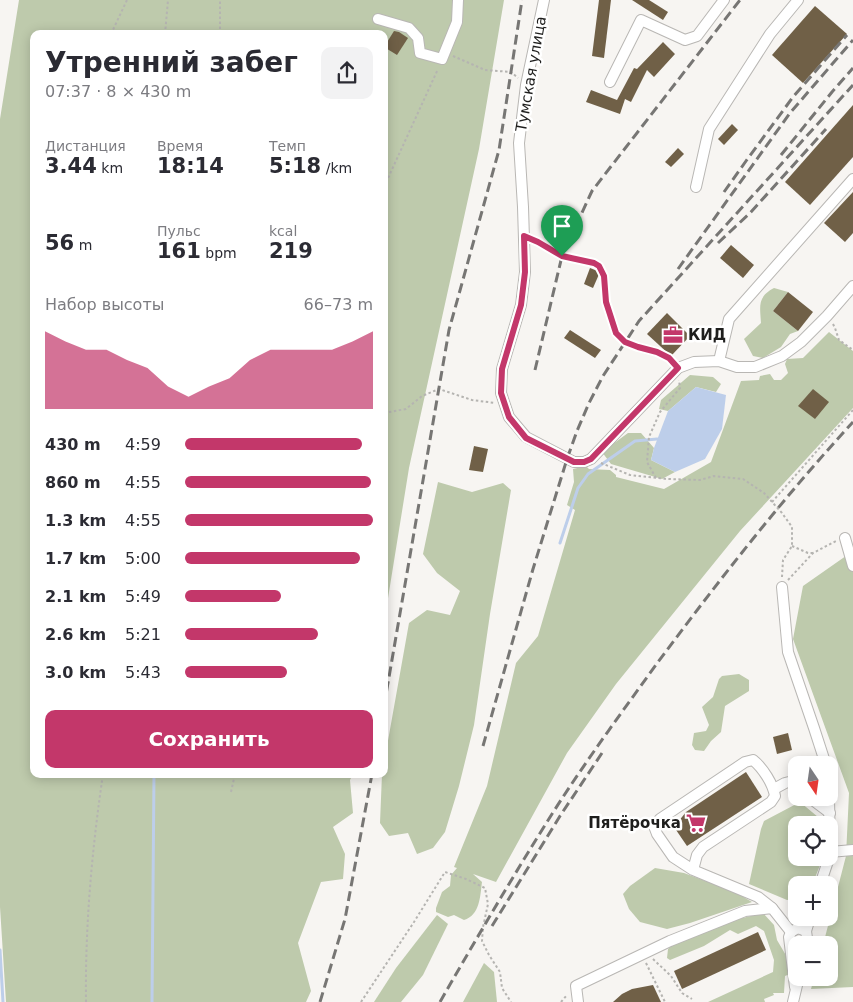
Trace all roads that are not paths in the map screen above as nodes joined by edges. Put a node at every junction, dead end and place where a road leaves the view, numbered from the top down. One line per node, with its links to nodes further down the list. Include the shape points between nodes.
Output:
1 (458, 0): 5 (street, via 456,22 443,55 420,53 418,38 409,28)
2 (544, 0): 10 (street, Тумская улица, via 526,85 519,143 525,272 521,305 502,369 501,393 509,417 526,438 574,462 584,462 591,459 678,368 694,362)
3 (724, 0): 6 (street, via 697,36 685,40 641,20)
4 (798, 0): 8 (street, via 770,34 709,130)
5 (378, 19)
6 (610, 82)
7 (853, 179): 10 (street, via 729,319)
8 (696, 187)
9 (853, 286): 10 (street, via 801,342 782,356 756,367 737,367)
10 (719, 361)
11 (845, 538): 12 (street)
12 (853, 566)
13 (782, 587): 14 (street, via 788,652)
14 (823, 756)
15 (788, 782): 16 (street)
16 (774, 789): 23 (street, via 775,796 771,802 703,847); 23 (street, via 758,764 753,760 745,762 660,819 654,826 657,834 673,857)
17 (821, 806): 19 (street)
18 (830, 806): 19 (street)
19 (830, 813): 20 (street)
20 (830, 816)
21 (853, 850): 22 (street)
22 (838, 853)
23 (693, 870): 24 (street, via 758,897)
24 (772, 908): 27 (street); 31 (street, via 745,911 670,941 576,986)
25 (808, 926): 26 (street)
26 (806, 931): 27 (street, via 798,928); 29 (street)
27 (791, 932): 28 (street)
28 (789, 936)
29 (807, 936)
30 (796, 986): 32 (street)
31 (578, 1002)
32 (793, 1002)

